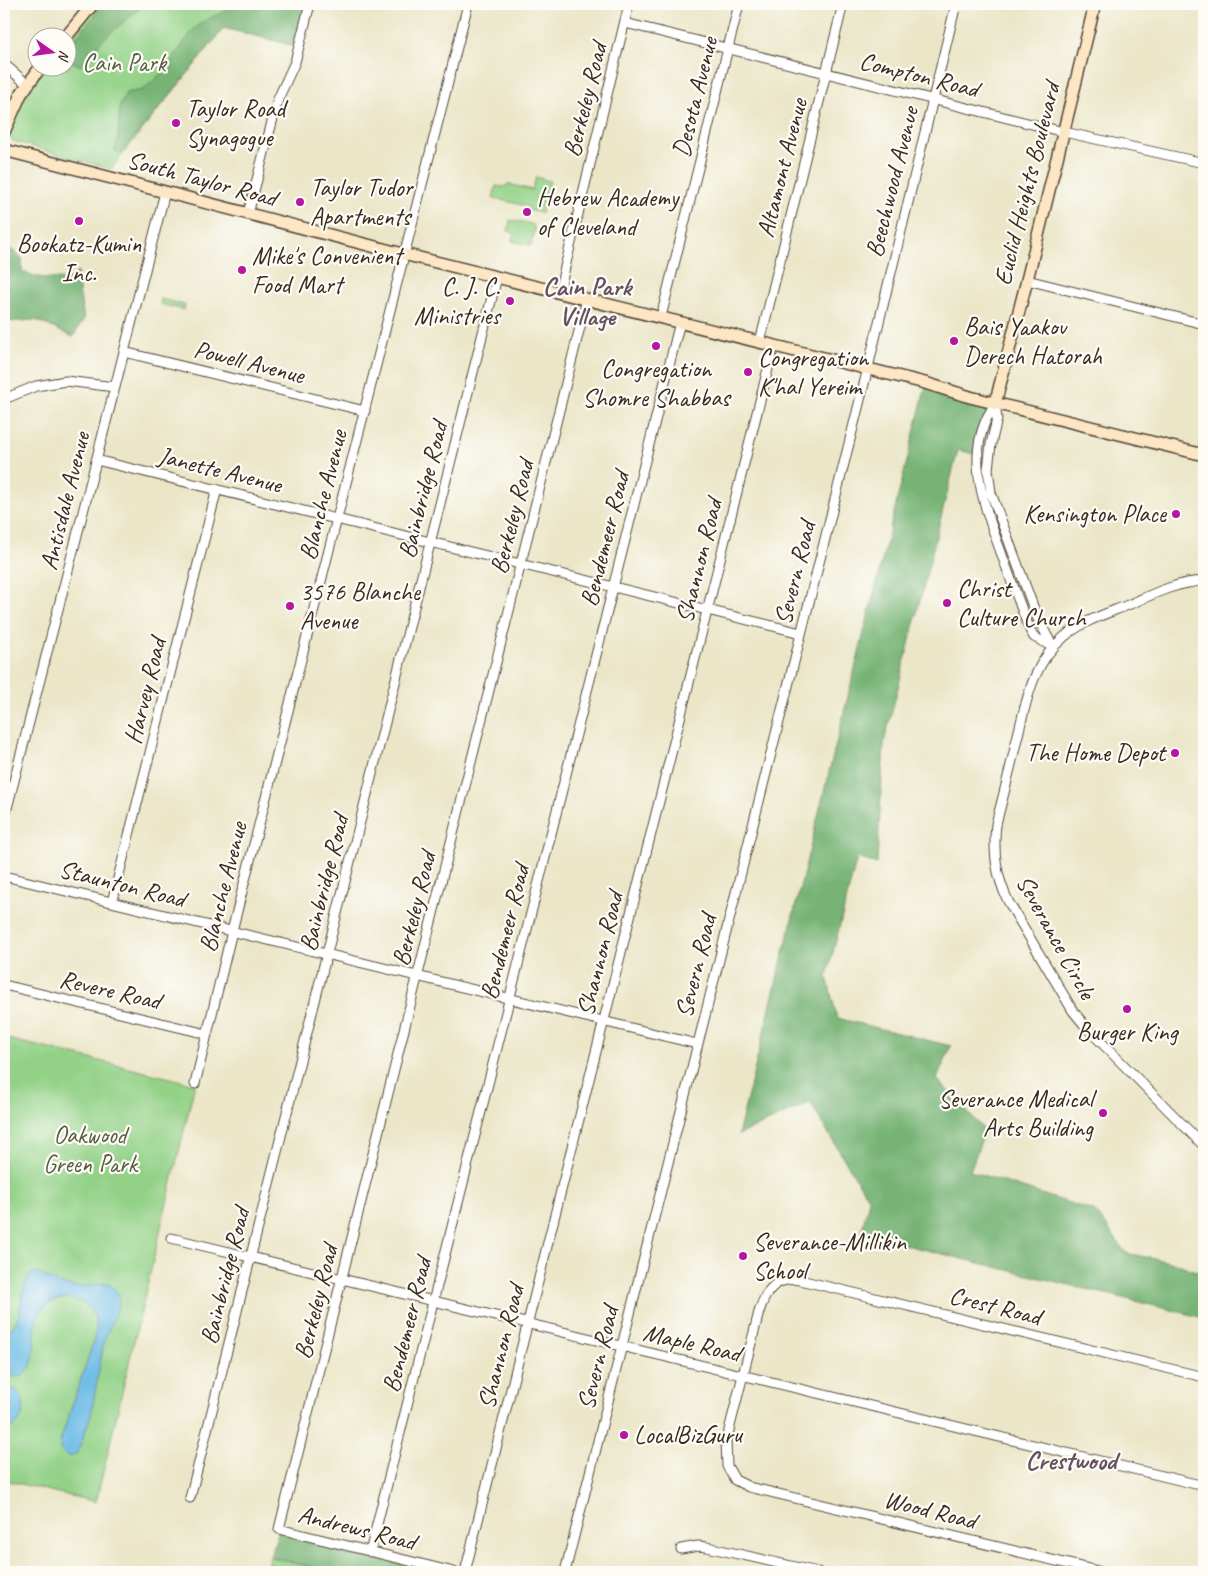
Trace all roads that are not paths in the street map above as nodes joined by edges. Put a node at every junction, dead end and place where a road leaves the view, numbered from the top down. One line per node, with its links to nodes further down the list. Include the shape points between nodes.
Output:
1 (93, 4): 10 (main road)
2 (310, 4): 22 (street, via 295,62 278,99)
3 (468, 4): 23 (street, Blanche Avenue)
4 (629, 4): 9 (street, Berkeley Road)
5 (739, 4): 11 (street, Desota Avenue)
6 (843, 4): 13 (street, Altamont Avenue)
7 (956, 4): 16 (street, Beechwood Avenue)
8 (1095, 4): 18 (main road, Euclid Heights Boulevard)
9 (624, 23): 11 (street, Compton Road); 26 (street, Berkeley Road)
10 (73, 28)
11 (728, 49): 13 (street, Compton Road); 28 (street, Desota Avenue)
12 (4, 64): 15 (street)
13 (826, 72): 16 (street, Compton Road); 31 (street, Altamont Avenue)
14 (32, 78): 15 (main road)
15 (27, 84): 17 (main road)
16 (933, 99): 18 (street, Compton Road); 34 (street, Beechwood Avenue)
17 (4, 132)
18 (1064, 132): 20 (street, Compton Road); 25 (main road, Euclid Heights Boulevard)
19 (4, 150): 21 (main road, South Taylor Road)
20 (1204, 163)
21 (166, 192): 22 (main road, South Taylor Road); 33 (street, Antisdale Avenue)
22 (248, 214): 23 (main road, South Taylor Road)
23 (406, 254): 24 (main road, South Taylor Road); 38 (street, Blanche Avenue)
24 (497, 277): 26 (main road, South Taylor Road); 43 (street, Bainbridge Road)
25 (1027, 280): 30 (street); 37 (main road, Euclid Heights Boulevard)
26 (559, 292): 27 (main road, South Taylor Road)
27 (587, 299): 28 (main road, South Taylor Road); 44 (street, Berkeley Road)
28 (661, 317): 29 (main road, South Taylor Road)
29 (680, 322): 31 (main road, South Taylor Road); 46 (street, Bendemeer Road)
30 (1204, 324)
31 (760, 342): 32 (main road, South Taylor Road)
32 (774, 345): 34 (main road, South Taylor Road); 47 (street, Shannon Road)
33 (124, 352): 35 (street, Antisdale Avenue); 38 (street, Powell Avenue)
34 (867, 369): 37 (main road, South Taylor Road); 48 (street, Severn Road)
35 (115, 387): 36 (street, via 66,381 36,386); 40 (street, Antisdale Avenue)
36 (4, 399)
37 (995, 404): 39 (main road, South Taylor Road); 49 (street, via 997,420 988,468 991,493 1036,617)
38 (365, 411): 42 (street, Blanche Avenue)
39 (1204, 455)
40 (96, 460): 41 (street, Janette Avenue); 50 (street, Antisdale Avenue)
41 (217, 489): 42 (street, Janette Avenue); 52 (street, Harvey Road)
42 (338, 519): 43 (street, Janette Avenue); 53 (street, Blanche Avenue)
43 (430, 541): 44 (street, Janette Avenue); 54 (street, Bainbridge Road)
44 (521, 564): 46 (street, Janette Avenue); 55 (street, Berkeley Road)
45 (1204, 581): 49 (street, Severance Circle, via 1180,584 1092,619)
46 (614, 587): 47 (street, Janette Avenue); 57 (street, Bendemeer Road)
47 (708, 610): 48 (street, Janette Avenue); 58 (street, Shannon Road)
48 (801, 632): 60 (street, Severn Road)
49 (1053, 647): 62 (street, Severance Circle, via 1037,671 1029,692 996,824 995,851 1000,884 1073,1011)
50 (4, 820)
51 (4, 876): 52 (street, Staunton Road)
52 (112, 902): 53 (street, Staunton Road)
53 (232, 932): 54 (street, Staunton Road); 59 (street, Blanche Avenue)
54 (327, 954): 55 (street, Staunton Road); 64 (street, Bainbridge Road)
55 (417, 976): 57 (street, Staunton Road); 65 (street, Berkeley Road)
56 (4, 985): 59 (street, Revere Road)
57 (509, 999): 58 (street, Staunton Road); 66 (street, Bendemeer Road)
58 (604, 1022): 60 (street, Staunton Road); 67 (street, Shannon Road)
59 (208, 1034): 61 (street, Blanche Avenue)
60 (697, 1044): 68 (street, Severn Road)
61 (195, 1084)
62 (1204, 1146)
63 (171, 1238): 64 (street, Maple Road)
64 (251, 1257): 65 (street, Maple Road); 72 (street, Bainbridge Road)
65 (342, 1278): 66 (street, Maple Road); 73 (street, Berkeley Road)
66 (434, 1301): 67 (street, Maple Road); 75 (street, Bendemeer Road)
67 (528, 1324): 68 (street, Maple Road); 77 (street, Shannon Road)
68 (621, 1347): 69 (street, Maple Road); 78 (street, Severn Road)
69 (744, 1376): 70 (street, Crest Road, via 762,1302 770,1288 791,1279); 71 (street, Maple Road); 80 (street, Wood Road, via 726,1442 727,1466 735,1480 749,1487)
70 (1204, 1377)
71 (1204, 1486)
72 (190, 1498)
73 (279, 1529): 75 (street, Andrews Road)
74 (681, 1549): 79 (street, via 707,1547)
75 (370, 1552): 76 (street, Andrews Road)
76 (454, 1572)
77 (465, 1572)
78 (565, 1572)
79 (818, 1572)
80 (1102, 1572)

